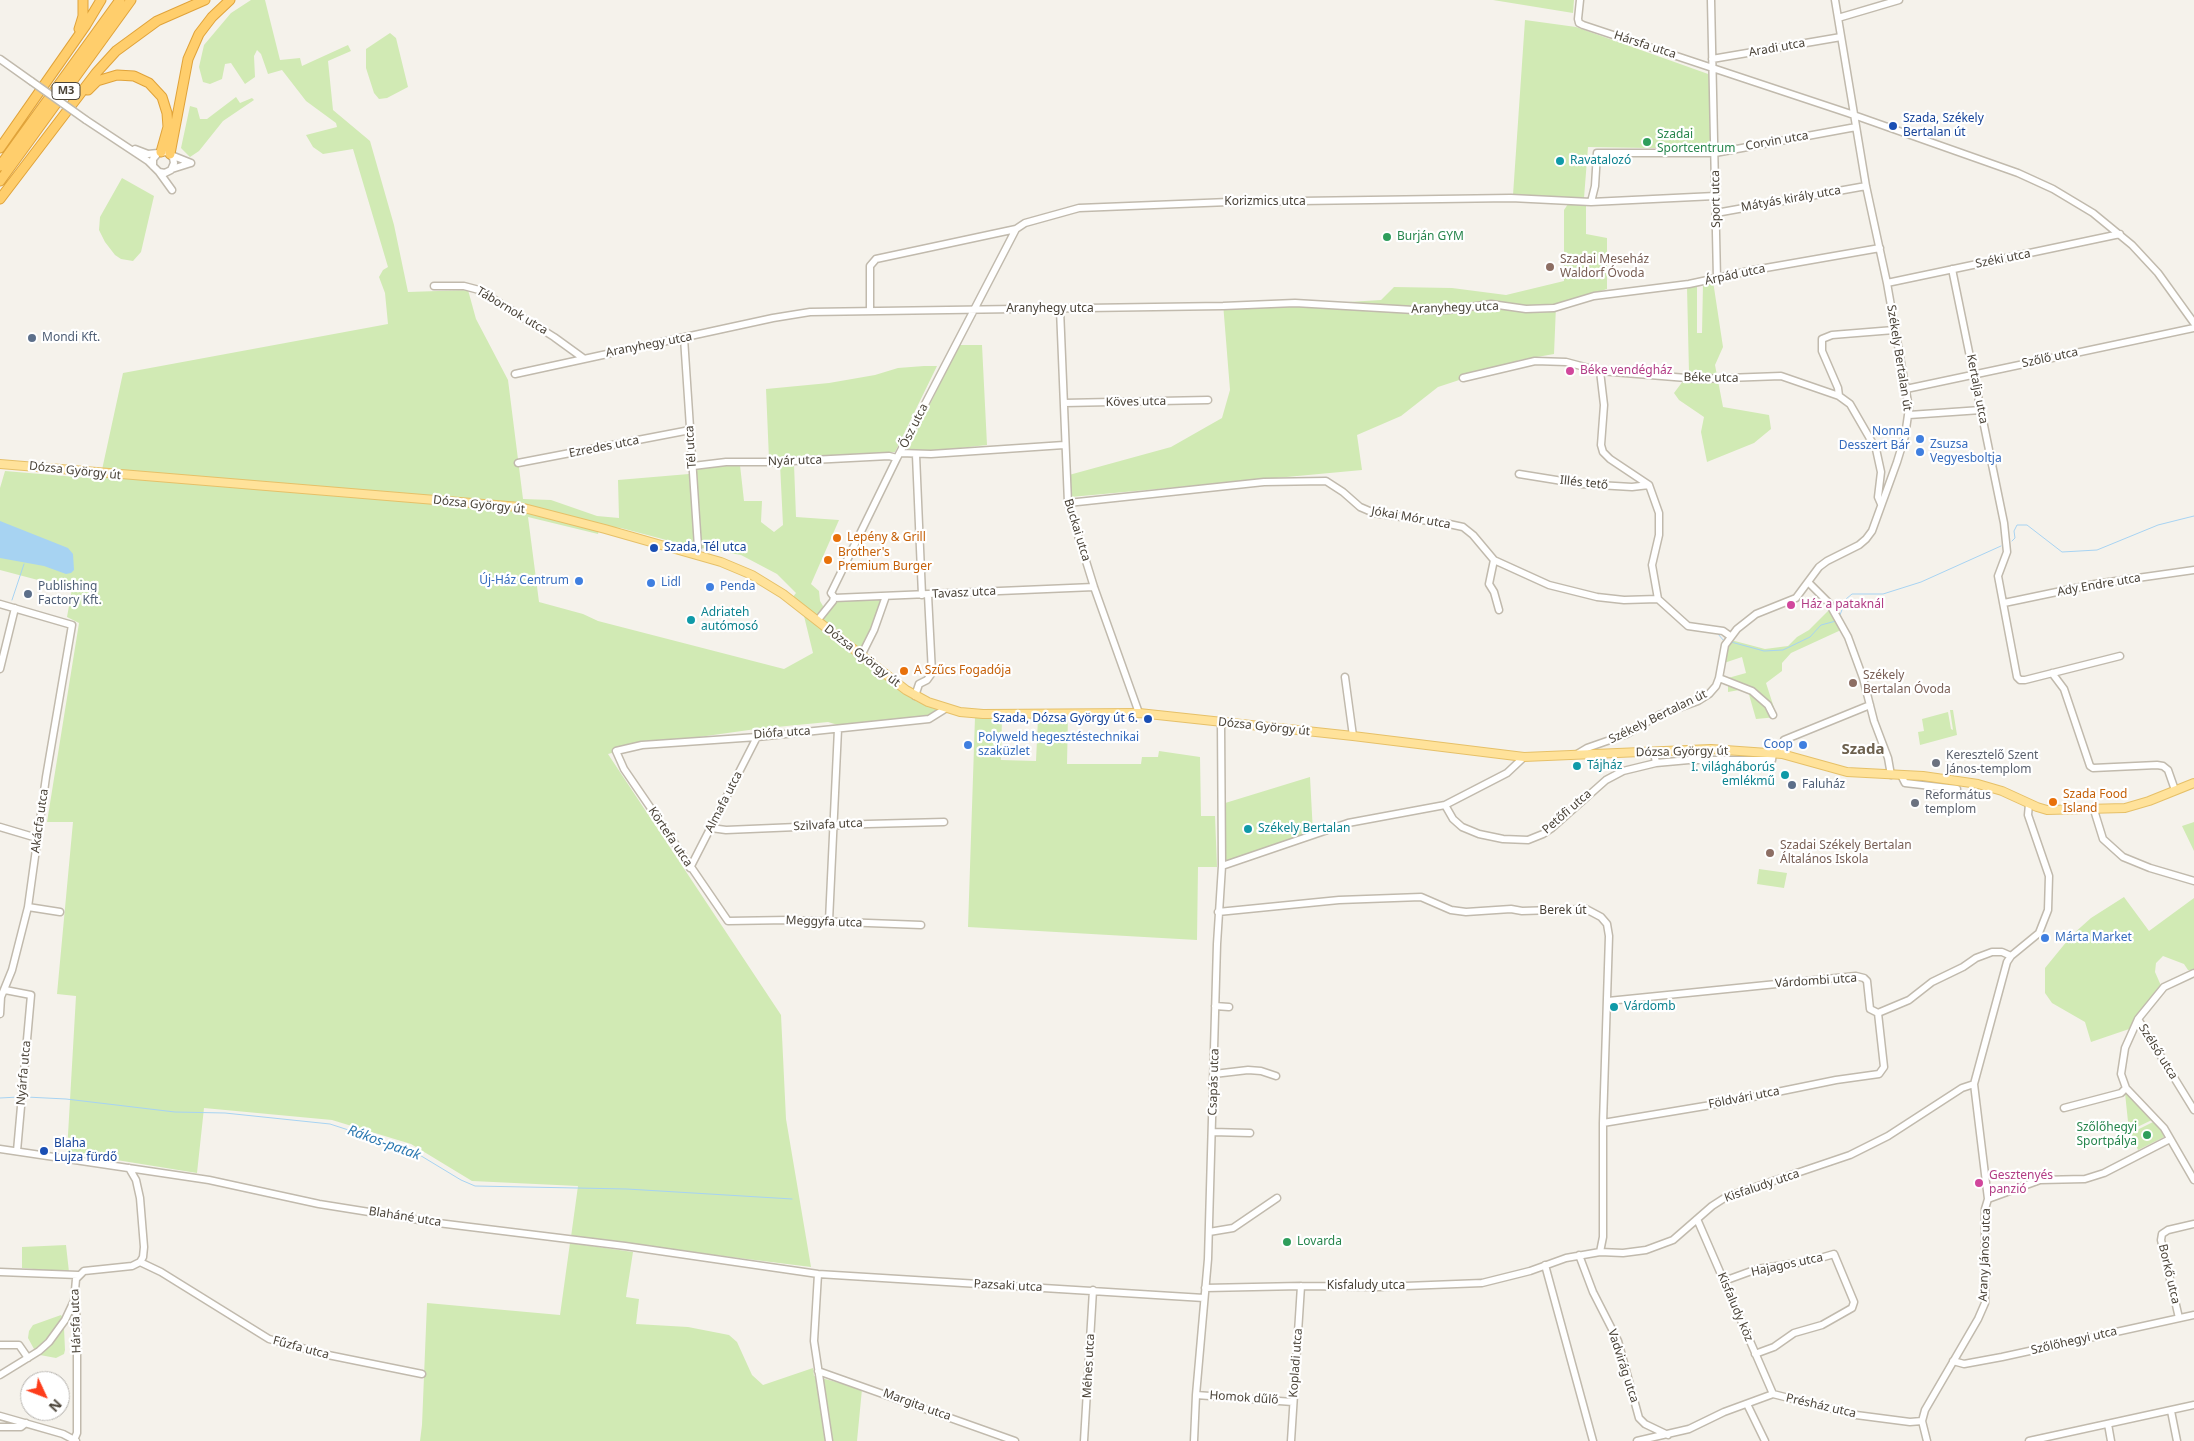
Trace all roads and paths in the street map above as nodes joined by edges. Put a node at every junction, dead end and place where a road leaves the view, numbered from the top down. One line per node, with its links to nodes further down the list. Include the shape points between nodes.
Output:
1 (83, 0): 13 (highway, via 83,16)
2 (101, 0): 13 (highway)
3 (120, 0): 24 (highway, M3)
4 (131, 0): 28 (highway, M3)
5 (205, 0): 18 (highway, via 157,21 127,42 96,73)
6 (230, 0): 23 (highway, via 199,34 188,59)
7 (1580, 0): 16 (street, Hársfa utca, via 1579,23)
8 (1711, 0): 15 (street, Sport utca)
9 (1835, 0): 11 (street, Székely Bertalan út)
10 (1899, 0): 11 (street)
11 (1838, 18): 12 (street, Székely Bertalan út)
12 (1841, 37): 15 (street, Aradi utca); 17 (street, Székely Bertalan út)
13 (74, 42): 21 (highway)
14 (0, 59): 20 (street, bridge)
15 (1712, 59): 16 (street, Sport utca)
16 (1712, 68): 17 (street, Hársfa utca); 22 (street, Sport utca)
17 (1852, 115): 19 (street, Székely Bertalan út); 35 (street, Hársfa utca, via 2039,182 2081,205)
18 (59, 122): 23 (highway, via 97,81 110,76 134,76 153,86 167,108); 31 (highway)
19 (1856, 127): 22 (street, Corvin utca); 29 (street, Székely Bertalan út)
20 (122, 144): 23 (street, via 148,154); 25 (street)
21 (0, 148)
22 (1715, 153): 30 (street, Sport utca); 32 (street, Corvin utca, via 1597,153)
23 (165, 154): 25 (street, via 153,159); 26 (street, via 174,160); 26 (street, via 190,163)
24 (0, 166)
25 (153, 166): 27 (street)
26 (171, 170): 27 (street); 27 (street, via 172,190)
27 (159, 172)
28 (0, 181)
29 (1866, 186): 33 (street, Mátyás király utca); 36 (street, Székely Bertalan út)
30 (1715, 196): 32 (street, Korizmics utca); 33 (street, Sport utca)
31 (0, 200)
32 (1591, 202): 34 (street, Korizmics utca, via 1511,198 1229,202 1079,208 1025,223)
33 (1716, 213): 38 (street, Sport utca)
34 (1016, 229): 42 (street, Ősz utca); 44 (street, Korizmics utca, via 876,259 870,266)
35 (2120, 234): 37 (street, Széki utca); 45 (street, Hársfa utca, via 2158,273)
36 (1880, 248): 38 (street, Árpád utca); 39 (street, Székely Bertalan út)
37 (1952, 269): 39 (street, Széki utca); 52 (street, Kertalja utca)
38 (1717, 279): 41 (street, Árpád utca)
39 (1887, 282): 47 (street, Székely Bertalan út)
40 (434, 286): 49 (street, Tábornok utca, via 464,286 479,290)
41 (1589, 298): 43 (street, Aranyhegy utca, via 1554,308 1526,309 1491,304 1448,310 1414,310 1295,303)
42 (974, 309): 43 (street, Aranyhegy utca); 44 (street, Aranyhegy utca); 63 (street, Ősz utca)
43 (1060, 309): 57 (street, Buckai utca)
44 (870, 311): 48 (street, Aranyhegy utca, via 792,315)
45 (2194, 323)
46 (2194, 328): 52 (street, Szőlő utca)
47 (1894, 330): 54 (street, Székely Bertalan út); 55 (street, Béke utca, via 1832,335 1822,339 1820,344)
48 (684, 338): 49 (street, Aranyhegy utca); 60 (street, Tél utca)
49 (583, 358): 51 (street, Aranyhegy utca)
50 (1600, 371): 53 (street, Béke utca, via 1566,362 1535,361); 55 (street, Béke utca, via 1699,379 1781,376); 68 (street, via 1604,405 1603,452)
51 (516, 374)
52 (1975, 374): 54 (street, Szőlő utca); 58 (street, Kertalja utca)
53 (1462, 378)
54 (1906, 388): 59 (street, Székely Bertalan út)
55 (1839, 396): 70 (street, Béke utca, via 1852,407 1876,449 1881,472 1878,496)
56 (1208, 400): 57 (street, Köves utca)
57 (1064, 403): 61 (street, Buckai utca)
58 (1981, 410): 59 (street); 80 (street, Kertalja utca, via 2004,522 2007,552 1998,576)
59 (1909, 415): 70 (street, Székely Bertalan út, via 1897,462)
60 (690, 430): 64 (street, Ezredes utca); 66 (street, Tél utca)
61 (1064, 445): 62 (street, Nyár utca); 69 (street, Buckai utca)
62 (916, 455): 63 (street, Nyár utca); 76 (street)
63 (898, 456): 66 (street, Nyár utca); 78 (street, Ősz utca, via 831,594)
64 (518, 463)
65 (0, 464): 71 (main road, Dózsa György út, via 520,507)
66 (693, 466): 71 (street, Tél utca)
67 (1520, 474): 68 (street, Illés tető, via 1581,484)
68 (1648, 485): 79 (street, via 1659,513 1659,535 1652,565)
69 (1068, 503): 72 (street, Jókai Mór utca, via 1264,482 1319,480 1337,487 1356,505 1374,513 1463,527); 75 (street, Buckai utca)
70 (1881, 504): 74 (street, Székely Bertalan út, via 1866,539 1827,561)
71 (697, 555): 84 (main road, Dózsa György út, via 738,568 766,582)
72 (1494, 560): 79 (street, Jókai Mór utca, via 1560,589 1624,600); 83 (street, via 1490,584)
73 (2194, 570): 80 (street, Ady Endre utca, via 2095,584)
74 (1808, 582): 85 (street, Székely Bertalan út, via 1796,598 1748,619); 93 (street, via 1824,596 1836,614 1851,645)
75 (1094, 587): 76 (street, Tavasz utca); 95 (street, Buckai utca)
76 (925, 595): 77 (street, Tavasz utca); 92 (street, via 932,673 919,684)
77 (886, 596): 78 (street, Tavasz utca); 86 (street)
78 (834, 598): 84 (street, Ősz utca)
79 (1658, 599): 85 (street, via 1688,626)
80 (2004, 602): 89 (street, Kertalja utca, via 2017,677 2025,680)
81 (0, 604): 82 (street)
82 (15, 608): 88 (street); 120 (street, Akácfa utca, via 72,625)
83 (1499, 610)
84 (817, 621): 86 (main road, Dózsa György út)
85 (1730, 636): 91 (street, Székely Bertalan út, via 1723,651)
86 (861, 656): 92 (main road, Dózsa György út)
87 (2120, 656): 89 (street, Kertalja utca)
88 (0, 669)
89 (2052, 673): 112 (street, via 2064,689 2090,766 2163,766 2168,770)
90 (1345, 677): 99 (street)
91 (1719, 678): 96 (street, via 1752,691 1768,705); 105 (street, Székely Bertalan út, via 1706,696)
92 (916, 696): 94 (main road, Dózsa György út)
93 (1870, 705): 104 (street, via 1782,741); 108 (street)
94 (946, 709): 95 (main road, Dózsa György út, via 982,714); 98 (street, Diófa utca, via 929,719)
95 (1139, 713): 97 (main road, Dózsa György út)
96 (1773, 715)
97 (1221, 723): 99 (main road, Dózsa György út); 121 (street, Csapás utca)
98 (838, 729): 100 (street, Diófa utca); 117 (street)
99 (1353, 736): 106 (main road, Dózsa György út)
100 (757, 737): 101 (street, Diófa utca, via 642,745); 119 (street, Almafa utca)
101 (616, 751): 122 (street, Körtefa utca, via 624,769)
102 (1654, 752): 103 (main road, Dózsa György út, via 1711,749); 105 (main road, Dózsa György út); 107 (street)
103 (1772, 753): 104 (main road, Dózsa György út); 107 (street, Dózsa György út, via 1772,760)
104 (1782, 754): 108 (main road, Dózsa György út, via 1847,772)
105 (1574, 756): 106 (main road, Dózsa György út)
106 (1524, 758): 114 (street, via 1507,773)
107 (1656, 763): 114 (street, Petőfi utca, via 1623,771 1606,780 1552,828 1528,840 1497,838 1462,827)
108 (1892, 775): 109 (main road, Dózsa György út)
109 (1901, 775): 111 (street, Dózsa György út, via 1905,783); 113 (main road, Dózsa György út, via 1978,784)
110 (2194, 783): 112 (main road, Dózsa György út)
111 (1957, 789)
112 (2175, 790): 115 (main road, Dózsa György út, via 2125,808)
113 (2029, 804): 115 (main road, Dózsa György út, via 2047,810); 130 (street, via 2028,815 2049,876 2048,910 2039,933)
114 (1445, 805): 121 (street, via 1348,823)
115 (2094, 810): 123 (street, via 2103,840 2123,857)
116 (944, 822): 117 (street, Szilvafa utca)
117 (835, 825): 119 (street, Szilvafa utca); 128 (street)
118 (0, 827): 120 (street)
119 (712, 828): 122 (street, Almafa utca)
120 (37, 838): 124 (street, Akácfa utca)
121 (1222, 866): 126 (street, Csapás utca)
122 (690, 868): 127 (street, Körtefa utca)
123 (2194, 881)
124 (28, 907): 125 (street); 132 (street, Akácfa utca)
125 (60, 912)
126 (1218, 912): 133 (street, Berek út, via 1339,900 1421,897 1451,910 1466,912 1586,909 1601,917 1608,928); 134 (street, Csapás utca)
127 (728, 921): 128 (street, Meggyfa utca)
128 (829, 921): 129 (street, Meggyfa utca)
129 (921, 925)
130 (2011, 956): 136 (street, via 1992,952 1976,958 1932,982 1909,1000); 141 (street, via 2003,972)
131 (2194, 973): 138 (street, via 2164,987)
132 (2, 995): 137 (street, Akácfa utca); 150 (street, Nyárfa utca, via 31,994)
133 (1608, 1000): 136 (street, Várdombi utca, via 1856,976 1867,981 1870,1009); 145 (street, Berek út)
134 (1215, 1006): 135 (street); 139 (street, Csapás utca)
135 (1229, 1007)
136 (1878, 1013): 145 (street, Földvári utca, via 1884,1070 1872,1075)
137 (0, 1014)
138 (2138, 1020): 142 (street, via 2125,1048 2120,1074); 144 (street, Szélső utca)
139 (1214, 1074): 140 (street, via 1248,1070); 146 (street, Csapás utca)
140 (1276, 1076)
141 (1974, 1084): 154 (street, Arany János utca); 155 (street, Kisfaludy utca, via 1850,1155 1726,1198)
142 (2126, 1088): 143 (street, via 2121,1093); 148 (street, via 2159,1121)
143 (2064, 1108)
144 (2194, 1110)
145 (1603, 1123): 158 (street, Berek út, via 1603,1237)
146 (1212, 1132): 147 (street); 157 (street, Csapás utca)
147 (1250, 1133)
148 (2170, 1139): 152 (street); 154 (street, via 2104,1173 2085,1179 2040,1180)
149 (0, 1148): 150 (street, Blaháné utca)
150 (18, 1150): 151 (street, Blaháné utca)
151 (129, 1168): 160 (street, via 138,1187 142,1213 144,1247); 163 (street, Blaháné utca, via 226,1183 319,1204)
152 (2194, 1180)
153 (1277, 1198): 157 (street, via 1233,1228)
154 (1988, 1199): 178 (street, Arany János utca, via 1985,1209 1985,1303)
155 (1697, 1219): 158 (street, Kisfaludy utca, via 1678,1237 1662,1246 1640,1252); 166 (street, Kisfaludy köz)
156 (2194, 1224): 174 (street, Borkő utca, via 2168,1230 2160,1240)
157 (1209, 1232): 165 (street, Csapás utca)
158 (1600, 1252): 159 (street, Kisfaludy utca)
159 (1579, 1256): 161 (street, Kisfaludy utca); 193 (street, Vadvirág utca, via 1618,1341 1639,1418)
160 (140, 1262): 164 (street, Hársfa utca, via 132,1266 89,1270); 180 (street, Fűzfa utca, via 269,1339 328,1356)
161 (1545, 1265): 167 (street, Kisfaludy utca, via 1482,1283); 200 (street)
162 (0, 1272): 164 (street)
163 (814, 1274): 170 (street, Pazsaki utca); 179 (street, via 814,1341)
164 (78, 1275): 172 (street, Hársfa utca)
165 (1206, 1278): 168 (street, Csapás utca); 169 (street)
166 (1724, 1282): 176 (street, Kisfaludy köz); 176 (street, Hajagos utca, via 1757,1269 1834,1254 1854,1302 1852,1308 1822,1325 1790,1336)
167 (1301, 1286): 169 (street, Kisfaludy utca); 184 (street, Kopladi utca)
168 (1205, 1288): 169 (street, Kisfaludy utca); 171 (street, Csapás utca)
169 (1216, 1288)
170 (1093, 1290): 171 (street, Pazsaki utca); 197 (street, Méhes utca)
171 (1204, 1298): 183 (street, Csapás utca)
172 (74, 1302): 177 (street, via 49,1342); 194 (street, Hársfa utca, via 77,1319)
173 (2194, 1315): 174 (street, Szőlőhegyi utca)
174 (2179, 1318): 178 (street, Szőlőhegyi utca, via 1967,1364)
175 (0, 1345): 177 (street, via 19,1346)
176 (1755, 1354): 182 (street, Kisfaludy köz)
177 (28, 1358): 181 (street)
178 (1953, 1361): 189 (street, Arany János utca)
179 (818, 1371): 195 (street); 196 (street, Margita utca)
180 (422, 1374)
181 (0, 1375)
182 (1773, 1394): 185 (street, Présház utca); 189 (street, Présház utca, via 1856,1415)
183 (1196, 1395): 184 (street, Homok dűlő); 198 (street, Csapás utca)
184 (1293, 1402): 199 (street, Kopladi utca)
185 (1747, 1404): 193 (street, Présház utca); 202 (street)
186 (2194, 1405): 187 (street)
187 (2171, 1411): 191 (street); 206 (street)
188 (0, 1416): 190 (street)
189 (1922, 1421): 203 (street)
190 (26, 1423): 192 (street, via 21,1427); 194 (street)
191 (2108, 1424): 204 (street); 205 (street)
192 (0, 1426)
193 (1668, 1435): 201 (street, Présház utca)
194 (75, 1440)
195 (829, 1441)
196 (1015, 1441)
197 (1084, 1441)
198 (1194, 1441)
199 (1291, 1441)
200 (1593, 1441)
201 (1637, 1441)
202 (1765, 1441)
203 (1926, 1441)
204 (2029, 1441)
205 (2111, 1441)
206 (2177, 1441)

